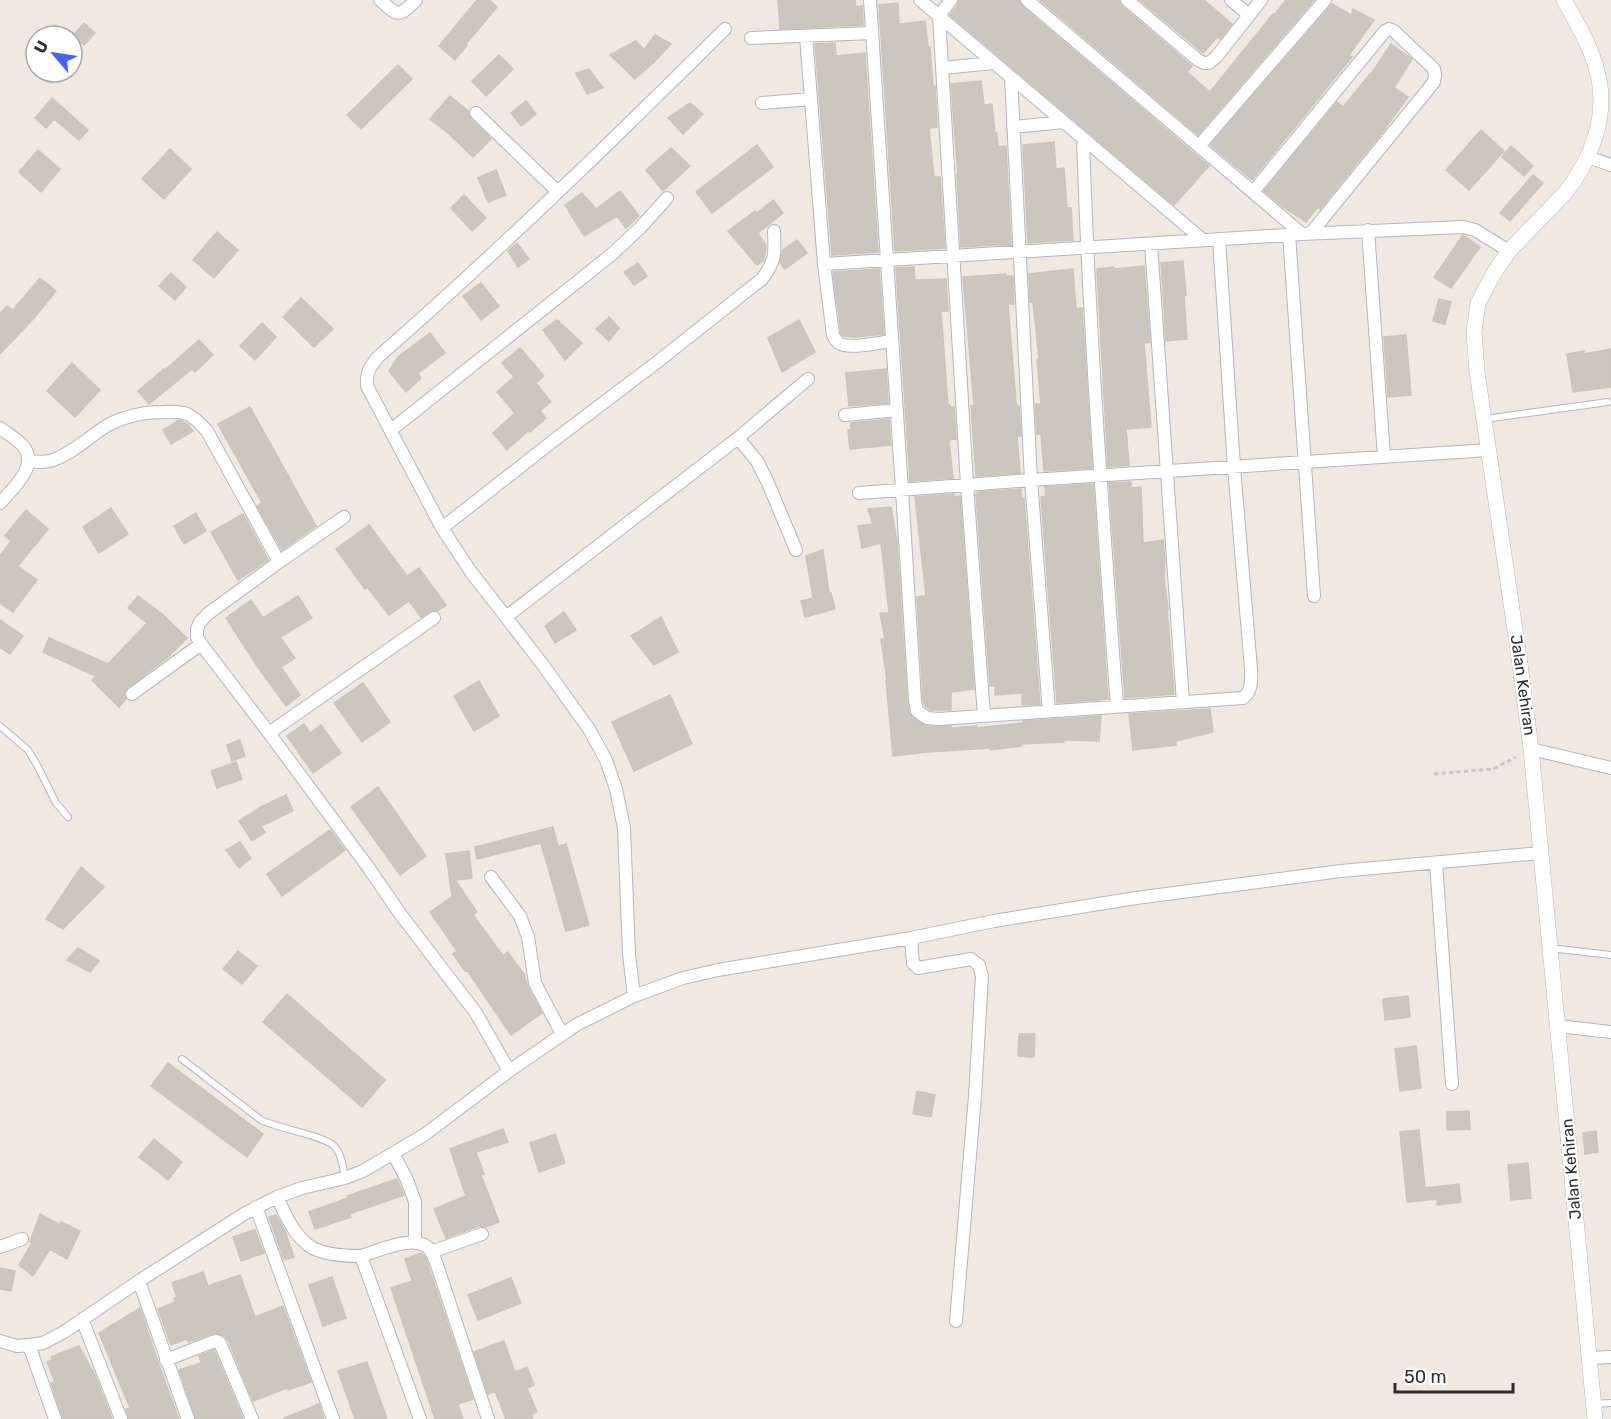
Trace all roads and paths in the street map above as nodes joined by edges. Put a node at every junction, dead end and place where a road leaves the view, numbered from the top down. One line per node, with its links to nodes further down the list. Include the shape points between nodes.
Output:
1 (380, 0): 2 (street, via 399,14)
2 (416, 0)
3 (870, 0): 15 (street)
4 (920, 0): 13 (street)
5 (951, 0): 13 (street)
6 (1027, 0): 27 (street)
7 (1127, 0): 12 (street, via 1204,63 1217,56)
8 (1231, 0): 12 (street)
9 (1261, 0): 12 (street)
10 (1325, 0): 27 (street)
11 (1566, 1): 28 (street, Jalan Kehiran, via 1597,69 1601,87 1596,136)
12 (1250, 15)
13 (939, 16): 18 (street); 19 (street)
14 (724, 28): 30 (street)
15 (872, 33): 16 (street); 44 (street)
16 (806, 36): 17 (street); 21 (street)
17 (751, 38)
18 (994, 63): 19 (street); 20 (street)
19 (942, 68): 43 (street)
20 (1011, 77): 24 (street); 25 (street)
21 (811, 99): 22 (street); 45 (street)
22 (762, 103)
23 (476, 113): 30 (street)
24 (1064, 122): 25 (street); 26 (street)
25 (1013, 127): 42 (street)
26 (1083, 138): 38 (street); 40 (street)
27 (1199, 146): 31 (street)
28 (1588, 157): 29 (street); 41 (street, Jalan Kehiran, via 1566,192)
29 (1611, 165)
30 (558, 192): 53 (street, via 371,366 367,386)
31 (1253, 192): 35 (street); 35 (street, via 1385,31 1394,31 1434,69 1434,82)
32 (667, 198): 53 (street, via 611,255)
33 (1368, 230): 35 (street); 41 (street, via 1463,227); 56 (street)
34 (774, 231): 68 (street, via 775,253 762,279)
35 (1307, 233): 36 (street)
36 (1289, 234): 37 (street); 58 (street)
37 (1219, 239): 38 (street); 59 (street)
38 (1203, 240): 39 (street)
39 (1150, 243): 40 (street); 60 (street)
40 (1086, 248): 42 (street); 61 (street)
41 (1509, 251): 51 (street, Jalan Kehiran, via 1478,303 1474,332)
42 (1019, 252): 43 (street); 62 (street)
43 (952, 256): 44 (street); 63 (street)
44 (887, 261): 45 (street); 46 (street)
45 (824, 264): 46 (street, via 837,342 850,346)
46 (892, 341): 49 (street)
47 (808, 379): 54 (street)
48 (1608, 402): 51 (lane)
49 (897, 410): 50 (street); 64 (street)
50 (844, 415)
51 (1484, 420): 55 (street, Jalan Kehiran)
52 (0, 428): 57 (street, via 25,448)
53 (391, 430): 68 (street)
54 (738, 438): 69 (street, via 757,461); 72 (street)
55 (1489, 450): 56 (street); 82 (street, Jalan Kehiran)
56 (1384, 457): 58 (street)
57 (29, 461): 66 (street, via 23,475); 70 (street, via 51,461 129,416 178,411 190,414 207,431)
58 (1305, 463): 59 (street); 71 (street)
59 (1234, 467): 60 (street); 76 (street, via 1251,688 1243,698)
60 (1167, 472): 61 (street); 76 (street)
61 (1100, 476): 62 (street); 77 (street)
62 (1031, 480): 63 (street); 78 (street)
63 (967, 485): 64 (street); 79 (street)
64 (902, 490): 65 (street); 79 (street, via 917,711 927,718 939,719)
65 (859, 494)
66 (0, 503)
67 (344, 517): 70 (street)
68 (442, 528): 72 (street)
69 (796, 550)
70 (279, 562): 74 (street, via 200,622 197,637)
71 (1314, 596)
72 (506, 617): 92 (street, via 588,729 606,760 616,789 624,828)
73 (434, 618): 81 (street)
74 (201, 644): 75 (street); 81 (street)
75 (132, 694)
76 (1183, 702): 77 (street)
77 (1117, 707): 78 (street)
78 (1049, 711): 79 (street)
79 (984, 716)
80 (0, 726): 85 (lane, via 28,750 56,803)
81 (269, 733): 97 (street, via 476,1013)
82 (1531, 749): 83 (street); 84 (path, via 1493,769); 86 (street, Jalan Kehiran)
83 (1611, 768)
84 (1434, 774)
85 (68, 817)
86 (1540, 853): 87 (street); 90 (street, Jalan Kehiran)
87 (1436, 863): 89 (street, via 1136,898); 98 (street)
88 (491, 877): 94 (street, via 520,916 528,937 535,983)
89 (911, 938): 92 (street, via 718,970); 109 (street, via 913,963 918,968 971,959 979,965 982,975)
90 (1549, 948): 91 (lane); 93 (street, Jalan Kehiran)
91 (1611, 955)
92 (634, 996): 94 (street)
93 (1558, 1026): 95 (street); 113 (street, Jalan Kehiran)
94 (560, 1030): 97 (street)
95 (1611, 1032)
96 (182, 1059): 100 (lane, via 261,1120 333,1145)
97 (504, 1062): 99 (street, via 424,1135)
98 (1452, 1084)
99 (393, 1153): 100 (street); 104 (street, via 415,1202)
100 (345, 1178): 101 (street)
101 (277, 1197): 102 (street); 106 (street, via 297,1233 311,1247 342,1256)
102 (256, 1207): 107 (street); 121 (street)
103 (482, 1234): 105 (street)
104 (416, 1243): 105 (street); 106 (street, via 406,1242)
105 (431, 1252): 123 (street)
106 (361, 1256): 122 (street)
107 (139, 1281): 108 (street); 114 (street)
108 (82, 1319): 111 (street, via 43,1343); 118 (street)
109 (956, 1321)
110 (0, 1341): 111 (street)
111 (29, 1346): 117 (street)
112 (1611, 1356): 113 (street)
113 (1589, 1358): 116 (street, Jalan Kehiran)
114 (166, 1360): 119 (street); 120 (street, via 212,1342 220,1343)
115 (1611, 1403): 116 (lane)
116 (1594, 1412)
117 (55, 1419)
118 (121, 1419)
119 (188, 1419)
120 (252, 1419)
121 (333, 1419)
122 (420, 1419)
123 (488, 1419)

